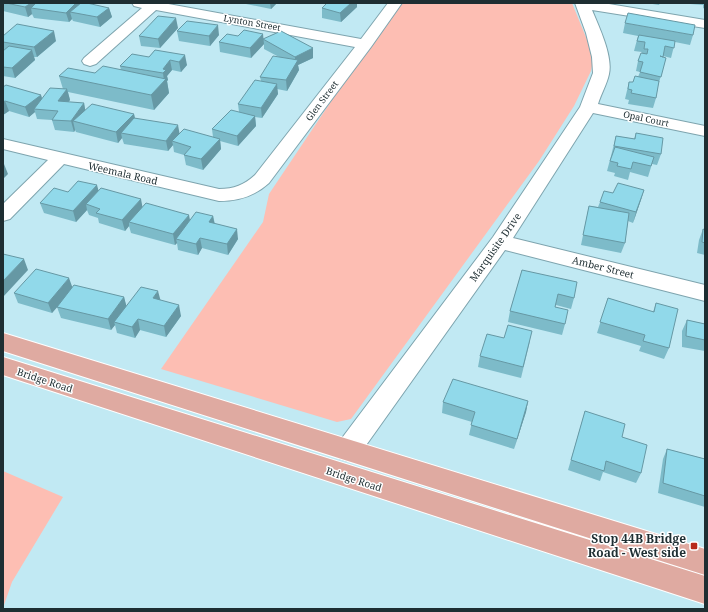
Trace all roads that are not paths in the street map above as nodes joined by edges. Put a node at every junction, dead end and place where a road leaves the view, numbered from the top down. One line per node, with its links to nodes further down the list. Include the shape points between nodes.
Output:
1 (395, 3): 5 (street, Glen Street)
2 (146, 4): 5 (street, Lynton Street); 6 (street)
3 (582, 4): 4 (street); 7 (street, Marquisite Drive, via 594,34 601,73)
4 (705, 24)
5 (366, 44): 11 (street, Glen Street, via 262,180)
6 (90, 61)
7 (588, 107): 8 (street, Opal Court); 13 (street, Marquisite Drive)
8 (705, 131)
9 (3, 144): 10 (street, Weemala Road)
10 (60, 158): 11 (street, Weemala Road, via 219,195); 12 (street)
11 (243, 193)
12 (3, 215)
13 (500, 242): 14 (street, Amber Street); 17 (street, Marquisite Drive)
14 (705, 292)
15 (3, 342): 17 (main road)
16 (3, 366): 18 (main road, Bridge Road)
17 (348, 450): 18 (main road, Marquisite Drive); 19 (main road)
18 (335, 473): 20 (main road, Bridge Road)
19 (705, 562)
20 (705, 590)

